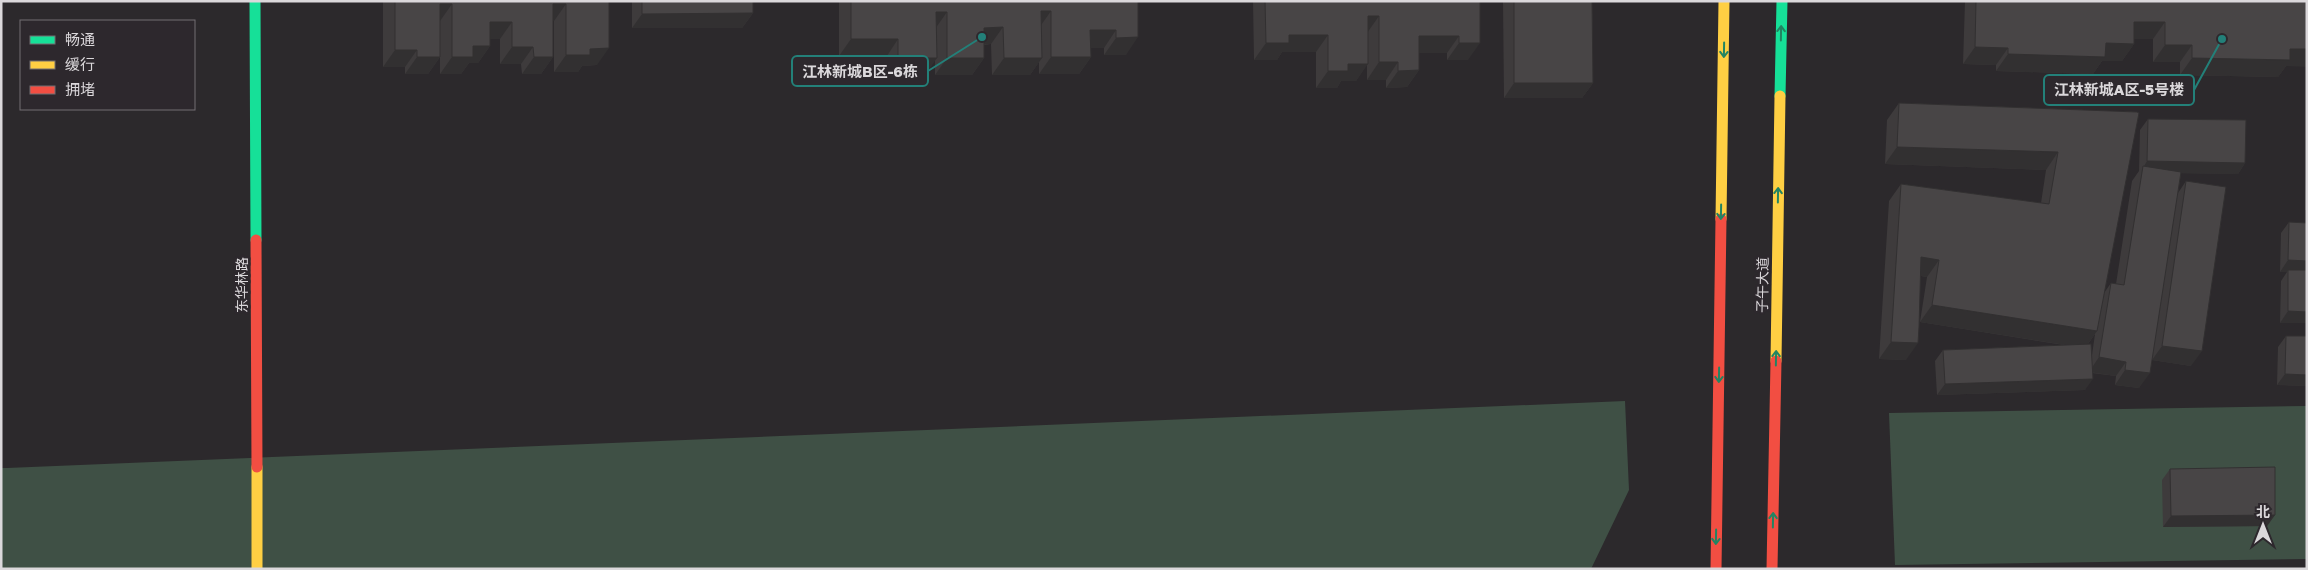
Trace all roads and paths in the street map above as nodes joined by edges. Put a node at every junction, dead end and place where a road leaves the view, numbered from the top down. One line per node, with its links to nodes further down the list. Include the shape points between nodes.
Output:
1 (256, 1): 4 (main road, 东华林路)
2 (1724, 1): 5 (main road, one-way to 5)
3 (1782, 1): 6 (main road, 子午大道, one-way to 3)
4 (257, 569)
5 (1716, 569)
6 (1772, 569)

